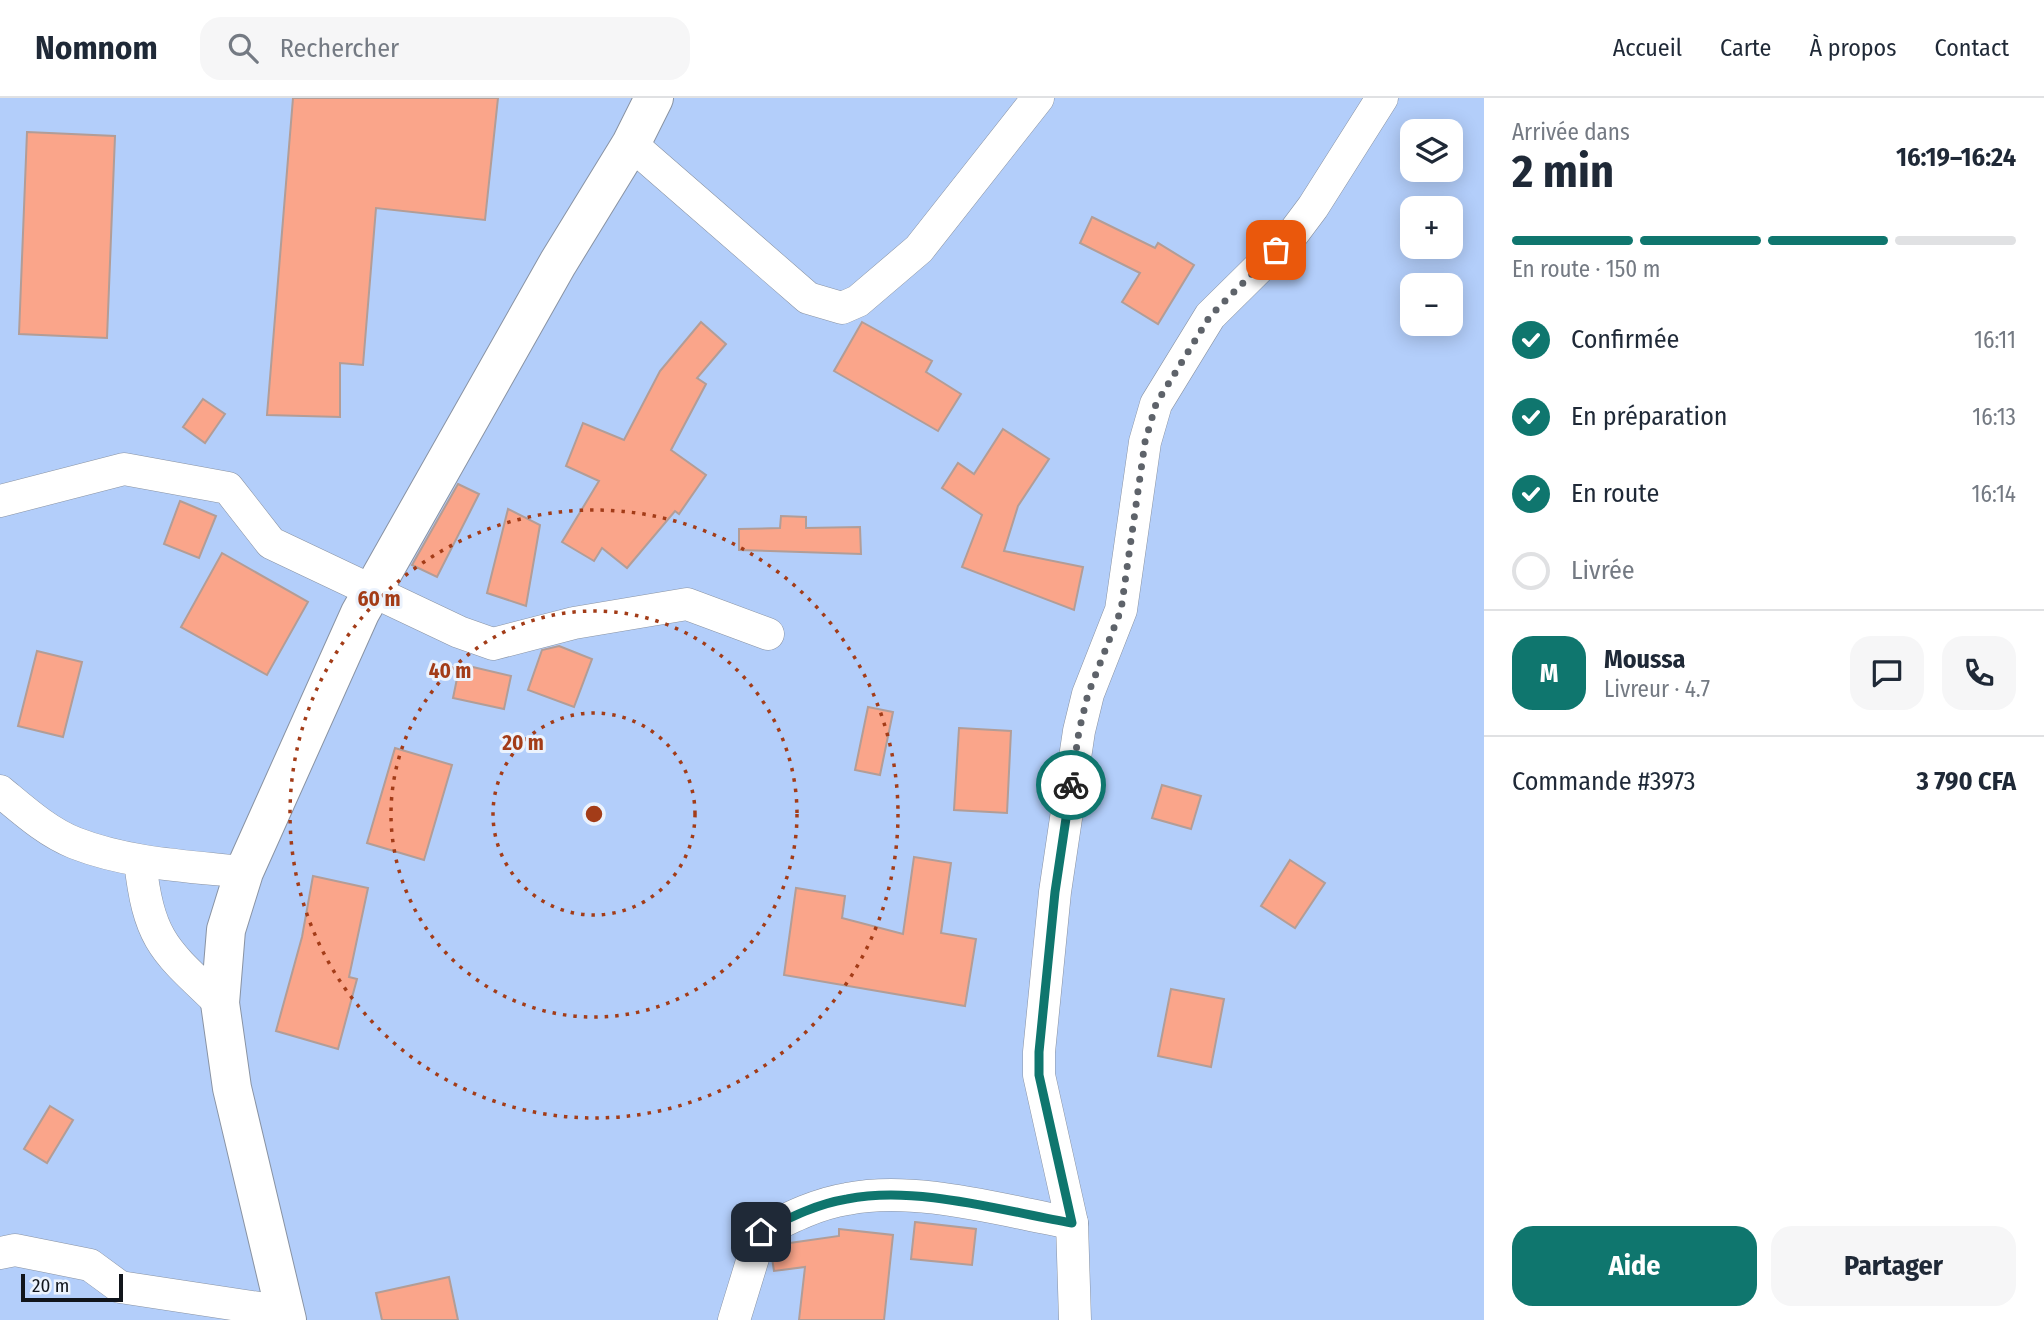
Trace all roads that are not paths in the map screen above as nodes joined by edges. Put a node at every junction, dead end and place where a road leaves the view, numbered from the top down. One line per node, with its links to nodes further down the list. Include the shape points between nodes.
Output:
1 (654, 98): 4 (street)
2 (1038, 98): 4 (street, via 919,249 858,301 842,308 808,298)
3 (1382, 98): 12 (street, via 1292,235 1210,316 1156,404 1145,442 1121,610 1088,694 1079,731 1055,892 1040,1039 1039,1075)
4 (631, 144): 6 (street)
5 (0, 501): 6 (street, via 124,469 228,488 271,543)
6 (373, 589): 7 (street, via 494,644 574,623 687,604); 10 (street)
7 (768, 634)
8 (0, 791): 9 (street, via 73,843)
9 (140, 862): 10 (street); 11 (street, via 145,905 154,930 169,956)
10 (244, 872): 11 (street, via 226,930)
11 (220, 1003): 14 (street, via 232,1087)
12 (1072, 1223): 15 (street, via 915,1196 883,1195 826,1204 761,1232); 16 (street)
13 (0, 1253): 14 (street, via 15,1250 90,1265 120,1287)
14 (286, 1316)
15 (734, 1320)
16 (1075, 1320)

